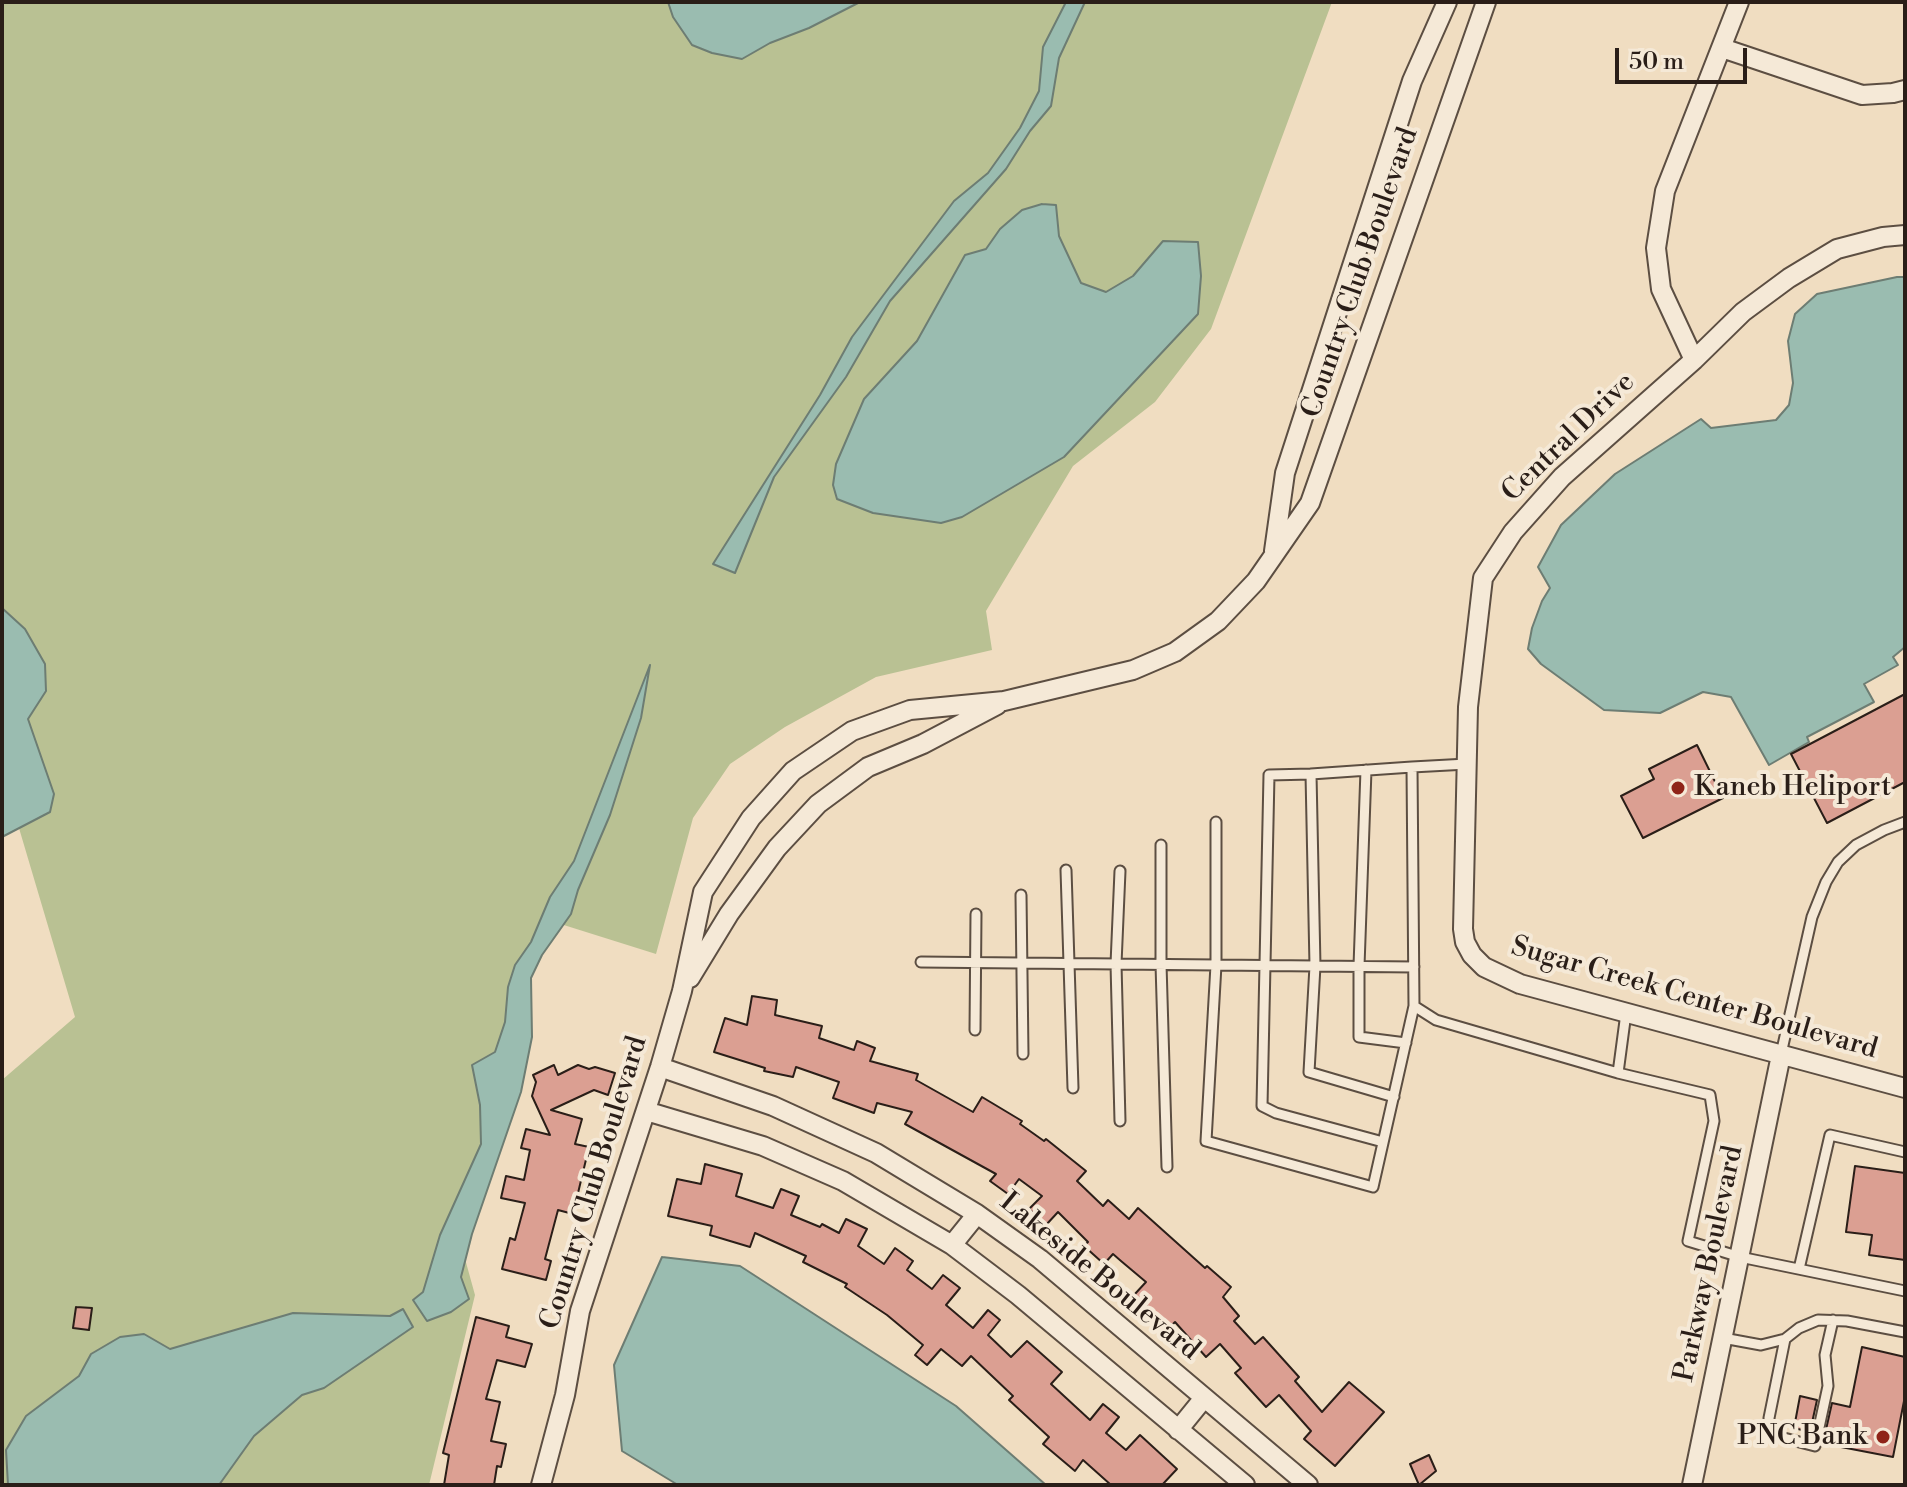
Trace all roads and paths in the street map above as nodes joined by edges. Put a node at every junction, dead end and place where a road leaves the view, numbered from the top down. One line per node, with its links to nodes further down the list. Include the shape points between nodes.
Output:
1 (1447, 2): 8 (street, Country Club Boulevard, via 1412,81 1285,473)
2 (1486, 2): 8 (street, Country Club Boulevard, via 1310,503)
3 (1739, 2): 4 (street)
4 (1722, 48): 5 (street, via 1862,95); 7 (street, via 1665,191 1656,248 1661,289)
5 (1905, 90)
6 (1905, 235): 7 (street, Central Drive, via 1837,249 1743,312)
7 (1694, 360): 10 (street, Central Drive, via 1562,477 1513,532 1483,578)
8 (1274, 554): 9 (street, Country Club Boulevard, via 1218,621 1175,652 1133,670)
9 (1004, 701): 33 (street, Country Club Boulevard, via 868,767 818,804 729,914); 33 (street, Country Club Boulevard, via 910,710 852,731 793,771 751,818 703,892)
10 (1467, 764): 11 (lane); 21 (street, Central Drive, via 1463,929)
11 (1412, 767): 12 (lane); 32 (lane)
12 (1366, 770): 13 (lane); 31 (lane)
13 (1311, 774): 29 (lane, via 1269,775); 30 (lane)
14 (1216, 822): 28 (lane)
15 (1905, 822): 39 (lane, via 1856,845 1826,882 1812,917)
16 (1161, 845): 27 (lane)
17 (1066, 870): 25 (lane)
18 (1120, 871): 26 (lane)
19 (1021, 895): 24 (lane)
20 (976, 914): 23 (lane)
21 (1472, 955): 35 (street, Sugar Creek Center Boulevard, via 1484,967 1520,984)
22 (921, 962): 23 (lane)
23 (974, 962): 24 (lane); 36 (lane)
24 (1021, 963): 25 (lane); 38 (lane)
25 (1067, 964): 26 (lane); 42 (lane)
26 (1116, 964): 27 (lane); 46 (lane)
27 (1161, 964): 28 (lane); 49 (lane)
28 (1216, 965): 29 (lane); 47 (lane, via 1206,1141 1373,1187)
29 (1264, 965): 30 (lane); 47 (lane, via 1262,1106)
30 (1315, 966): 31 (lane); 44 (lane, via 1309,1072)
31 (1359, 966): 32 (lane); 37 (lane, via 1359,1037)
32 (1414, 967): 34 (lane)
33 (682, 991): 40 (street, Country Club Boulevard)
34 (1414, 1006): 37 (lane); 41 (lane, via 1436,1020)
35 (1626, 1013): 39 (street, Sugar Creek Center Boulevard); 41 (lane)
36 (975, 1030)
37 (1406, 1043): 44 (lane)
38 (1023, 1054)
39 (1781, 1055): 43 (street, Sugar Creek Center Boulevard); 52 (street, Parkway Boulevard)
40 (660, 1067): 45 (street, Country Club Boulevard); 50 (street, Lakeside Boulevard, via 773,1106 876,1153)
41 (1618, 1073): 52 (lane, via 1710,1095 1714,1121 1688,1241)
42 (1073, 1088)
43 (1905, 1088)
44 (1394, 1097): 47 (lane)
45 (646, 1111): 51 (street, via 763,1146 843,1181); 61 (street, Country Club Boulevard, via 580,1311)
46 (1120, 1121)
47 (1383, 1142)
48 (1905, 1152): 53 (lane, via 1830,1135)
49 (1167, 1167)
50 (977, 1214): 51 (street); 59 (street, Lakeside Boulevard, via 1040,1259)
51 (952, 1245): 60 (street)
52 (1740, 1257): 53 (lane); 57 (street, Parkway Boulevard)
53 (1799, 1269): 54 (lane)
54 (1905, 1291)
55 (1833, 1320): 56 (lane); 58 (lane, via 1818,1320); 58 (lane, via 1825,1355 1828,1386 1815,1446 1770,1430)
56 (1905, 1332)
57 (1723, 1338): 58 (lane, via 1761,1345); 64 (street, Parkway Boulevard)
58 (1785, 1339)
59 (1204, 1398): 60 (street); 63 (street, Lakeside Boulevard)
60 (1178, 1430): 62 (street)
61 (541, 1485)
62 (1245, 1485)
63 (1308, 1485)
64 (1692, 1485)

